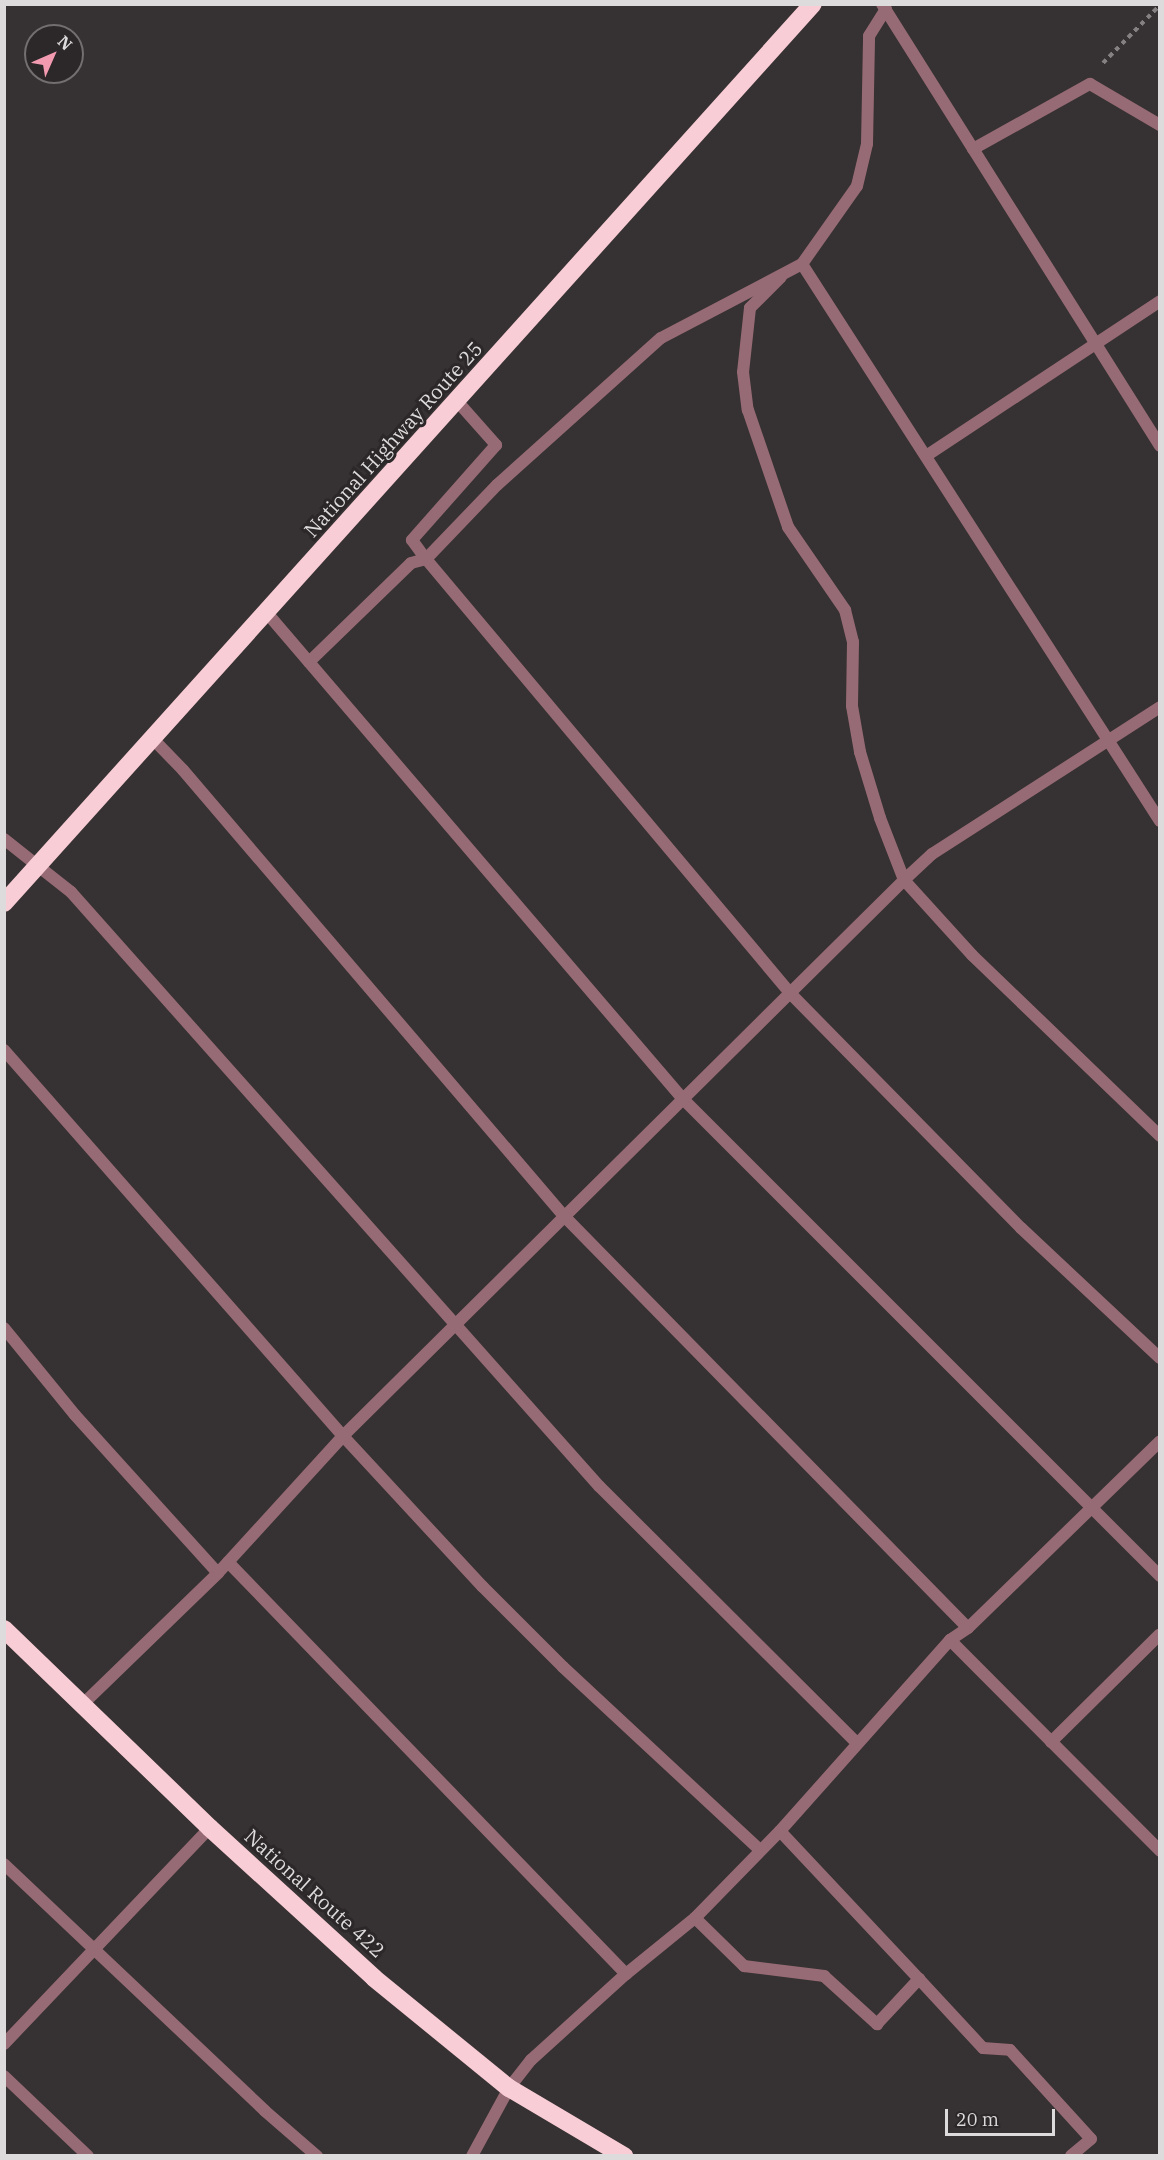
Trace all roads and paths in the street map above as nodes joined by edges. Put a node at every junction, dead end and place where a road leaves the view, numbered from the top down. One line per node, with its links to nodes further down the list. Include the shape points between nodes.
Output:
1 (813, 4): 11 (highway, National Highway Route 25)
2 (1160, 5): 4 (path, via 1098,68)
3 (884, 7): 6 (street); 7 (street, via 869,36 867,144 857,186)
4 (1090, 84): 5 (street); 6 (street)
5 (1160, 125)
6 (973, 149): 10 (street)
7 (802, 264): 8 (street); 13 (street)
8 (786, 272): 14 (street, via 661,338 498,485); 23 (street, via 750,308 743,372 748,410 788,527 845,610 853,642 852,706 860,752)
9 (1160, 301): 10 (street)
10 (1094, 344): 12 (street); 13 (street)
11 (457, 401): 14 (street, via 496,445 412,540); 15 (highway, National Highway Route 25)
12 (1160, 446)
13 (926, 456): 19 (street)
14 (426, 559): 16 (street, via 411,563); 25 (street)
15 (267, 614): 16 (street); 18 (highway, National Highway Route 25)
16 (309, 662): 27 (street)
17 (1160, 707): 19 (street)
18 (153, 739): 22 (highway, National Highway Route 25); 29 (street)
19 (1108, 741): 20 (street); 23 (street, via 932,854)
20 (1160, 821)
21 (4, 839): 22 (street)
22 (38, 866): 24 (highway, National Highway Route 25); 30 (street, via 71,892)
23 (904, 880): 25 (street); 28 (street, via 972,955)
24 (4, 903)
25 (790, 993): 27 (street); 32 (street, via 1004,1211)
26 (4, 1050): 34 (street)
27 (683, 1099): 29 (street); 36 (street)
28 (1160, 1136)
29 (563, 1215): 30 (street); 40 (street)
30 (455, 1326): 34 (street); 46 (street, via 599,1486)
31 (4, 1328): 38 (street, via 75,1415)
32 (1155, 1344): 33 (street)
33 (1160, 1358)
34 (343, 1436): 37 (street); 49 (street, via 482,1587)
35 (1160, 1441): 36 (street)
36 (1090, 1507): 39 (street); 40 (street)
37 (228, 1562): 38 (street); 54 (street)
38 (218, 1573): 44 (street)
39 (1160, 1576)
40 (968, 1628): 43 (street)
41 (6, 1634): 44 (highway, National Route 422)
42 (1160, 1634): 45 (street)
43 (950, 1640): 45 (street); 46 (street)
44 (83, 1704): 47 (highway, National Route 422)
45 (1052, 1742): 50 (street)
46 (857, 1743): 48 (street)
47 (210, 1828): 53 (street); 58 (highway, National Route 422, via 374,1978)
48 (780, 1831): 49 (street); 55 (street)
49 (760, 1850): 52 (street)
50 (1160, 1851)
51 (4, 1864): 53 (street)
52 (695, 1918): 54 (street); 55 (street, via 744,1966 824,1976 877,2024)
53 (96, 1950): 56 (street); 60 (street)
54 (626, 1974): 58 (street, via 531,2060)
55 (919, 1979): 63 (street, via 983,2048 1010,2050 1091,2139)
56 (4, 2044)
57 (4, 2076): 59 (street)
58 (509, 2088): 61 (street); 62 (highway, National Route 422)
59 (88, 2156)
60 (317, 2156)
61 (472, 2156)
62 (624, 2156)
63 (1071, 2156)

